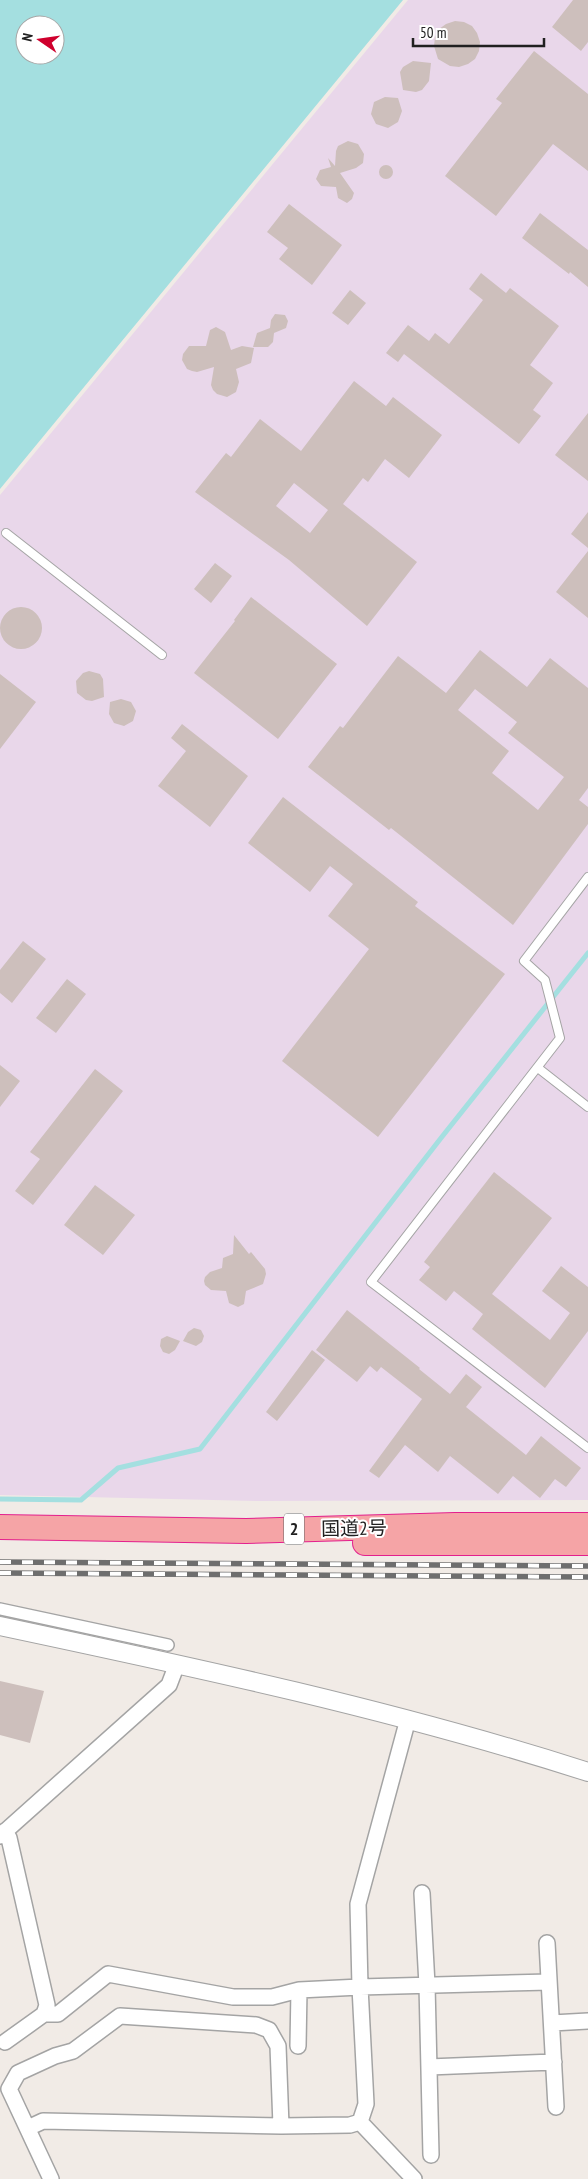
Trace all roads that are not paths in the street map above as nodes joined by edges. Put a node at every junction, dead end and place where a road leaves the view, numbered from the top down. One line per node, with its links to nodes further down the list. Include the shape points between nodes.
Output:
1 (6, 533): 2 (lane)
2 (162, 655)
3 (588, 877): 4 (lane, via 524,961 545,980 560,1038)
4 (538, 1068): 5 (lane); 6 (lane, via 371,1282)
5 (588, 1107)
6 (588, 1448)
7 (588, 1525): 8 (highway, 国道2号 / 2, via 246,1530)
8 (0, 1527)
9 (0, 1541): 10 (highway, 国道2号 / 2)
10 (588, 1543)
11 (0, 1609): 13 (street)
12 (0, 1626): 14 (street)
13 (168, 1645)
14 (177, 1664): 15 (street); 17 (street, via 169,1685)
15 (408, 1719): 16 (street); 22 (street, via 358,1904)
16 (588, 1772)
17 (2, 1833): 24 (street, via 9,1838 47,2005)
18 (422, 1893): 21 (street)
19 (547, 1943): 20 (street)
20 (549, 1982): 21 (street); 26 (street)
21 (427, 1984): 22 (street); 30 (street)
22 (360, 1988): 23 (street); 32 (street, via 366,2104)
23 (299, 1990): 24 (street, via 272,1997 233,1997 108,1974 58,2014); 28 (street)
24 (44, 2014): 27 (street)
25 (588, 2021): 26 (street)
26 (552, 2023): 29 (street)
27 (5, 2042)
28 (298, 2046)
29 (554, 2062): 30 (street); 31 (street)
30 (429, 2067): 35 (street)
31 (556, 2107)
32 (360, 2122): 33 (street); 37 (street)
33 (281, 2126): 34 (street, via 44,2121); 34 (street, via 278,2046 269,2030 256,2025 120,2016 73,2051 18,2073 9,2089)
34 (28, 2128): 36 (street)
35 (431, 2155)
36 (51, 2179)
37 (414, 2179)

